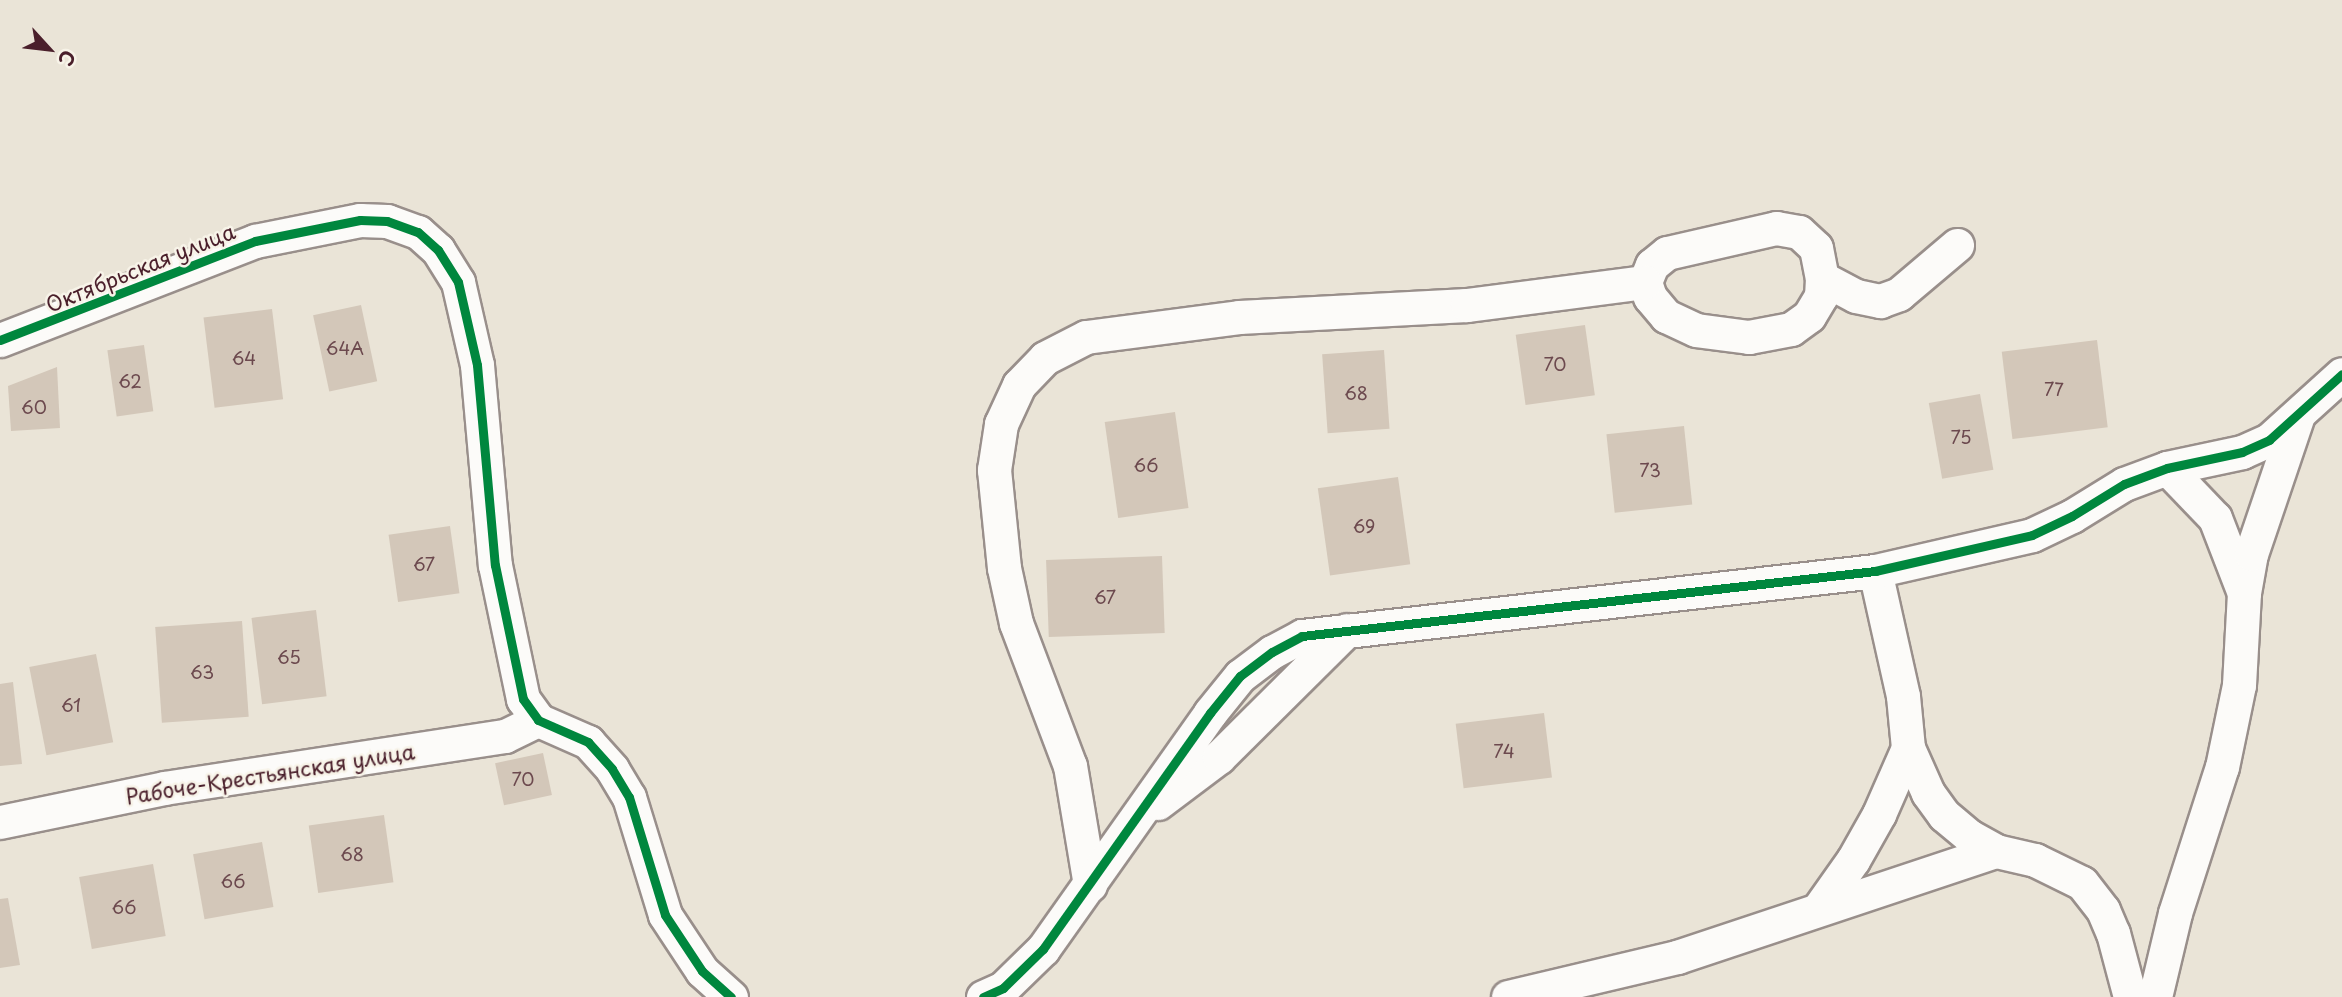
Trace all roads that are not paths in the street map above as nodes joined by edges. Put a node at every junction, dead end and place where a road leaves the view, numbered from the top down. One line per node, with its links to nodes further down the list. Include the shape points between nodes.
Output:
1 (1957, 245): 2 (street, via 1899,294 1881,301 1856,296)
2 (1822, 278): 3 (street, via 1816,248 1799,232 1776,228 1667,253 1652,265); 3 (street, via 1821,296 1809,316 1791,329 1749,337 1696,330 1666,316 1650,297)
3 (1645, 282): 14 (street, via 1467,305 1239,317 1086,337 1045,358 1019,385 1001,424 994,470 1004,568 1016,622 1070,766)
4 (0, 341): 10 (street, Октябрьская улица, via 255,241 360,220 387,221 418,232 438,250 458,282 477,365 495,565 523,699)
5 (2342, 374): 6 (street)
6 (2297, 418): 7 (street, via 2269,440 2242,452); 9 (street, via 2251,554)
7 (2167, 468): 8 (street, via 2123,484 2032,536); 9 (street, via 2216,519)
8 (1875, 571): 11 (street, via 1903,696); 14 (street, via 1302,636 1240,677)
9 (2244, 593): 20 (street, via 2239,685 2222,766 2175,913)
10 (538, 720): 12 (street, Рабоче-Крестьянская улица, via 505,736 164,788); 16 (street, via 589,743 612,769 629,797 665,915 702,971)
11 (1908, 748): 13 (street, via 1928,793 1944,814); 15 (street, via 1879,814)
12 (0, 822)
13 (1996, 851): 15 (street); 19 (street, via 2035,860 2082,883 2103,910 2113,933)
14 (1090, 885): 17 (street, via 1043,949 1003,988)
15 (1819, 908): 18 (street, via 1677,957)
16 (731, 997)
17 (983, 997)
18 (1508, 997)
19 (2130, 997)
20 (2155, 997)

